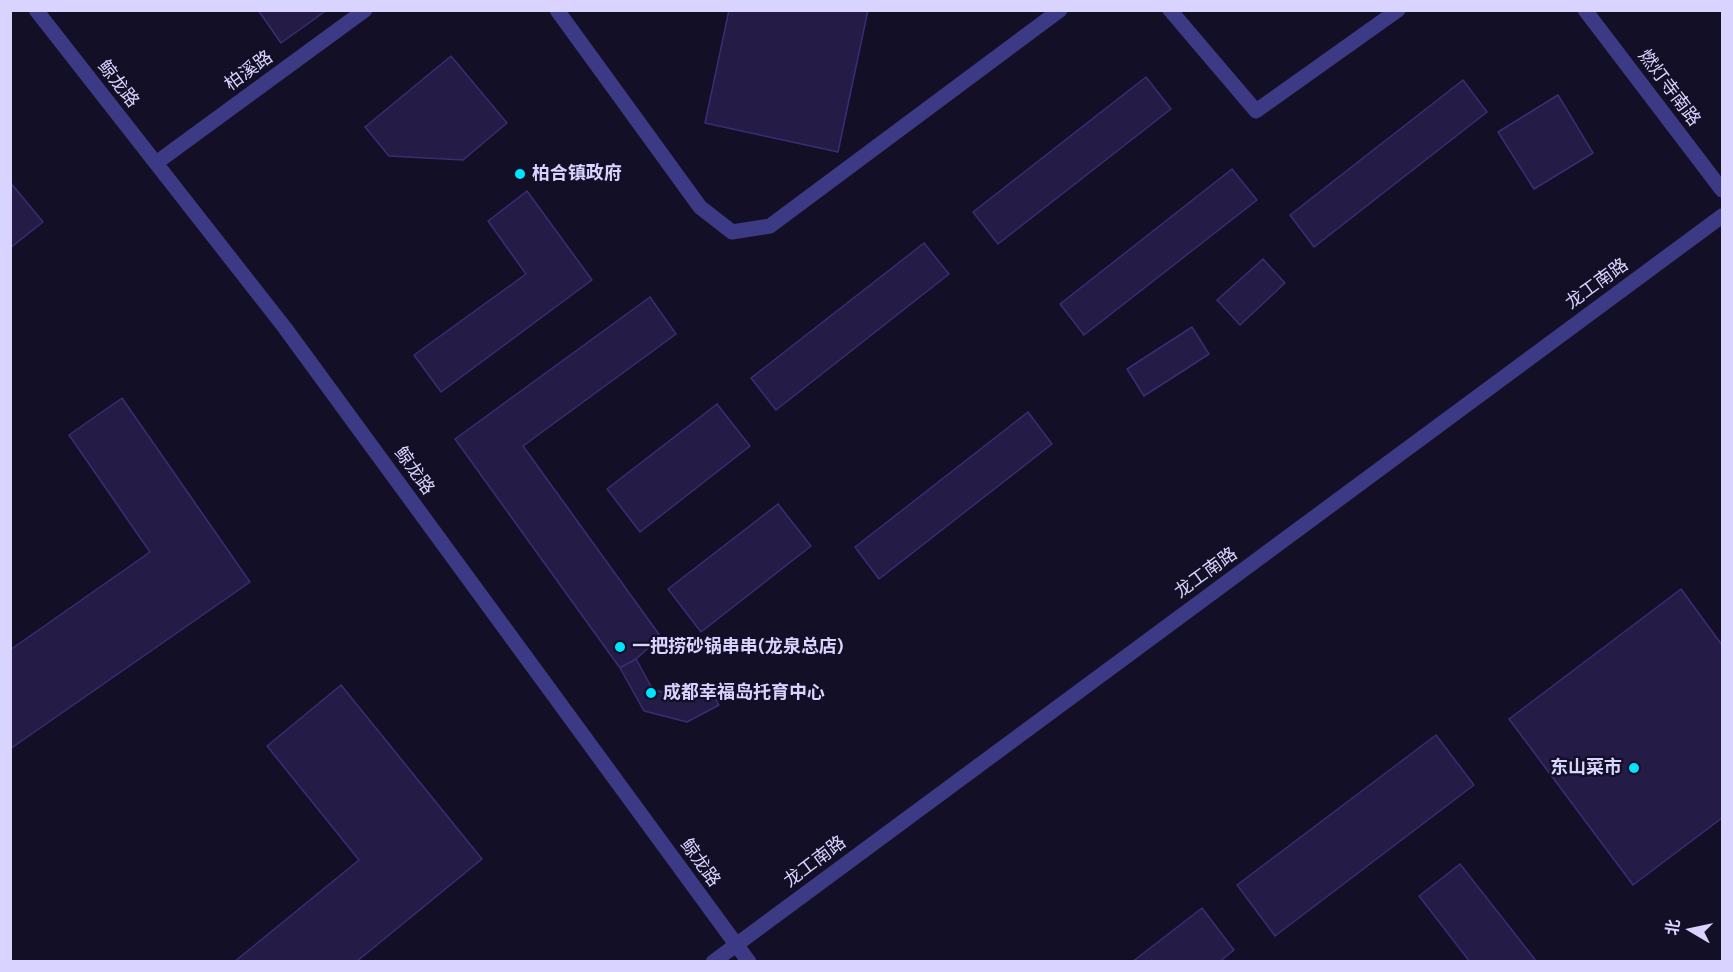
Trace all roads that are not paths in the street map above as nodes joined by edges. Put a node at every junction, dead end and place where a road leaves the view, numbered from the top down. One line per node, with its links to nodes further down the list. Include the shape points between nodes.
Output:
1 (36, 10): 8 (street, 鲸龙路)
2 (365, 10): 8 (street, 柏溪路)
3 (557, 10): 4 (street, via 700,207 732,232 770,226)
4 (1060, 10)
5 (1170, 10): 6 (street, via 1256,111)
6 (1398, 10)
7 (1585, 10): 9 (street, 燃灯寺南路)
8 (156, 163): 11 (street, 鲸龙路, via 285,328)
9 (1722, 190)
10 (1722, 216): 11 (street, 龙工南路)
11 (736, 945): 12 (street, 龙工南路); 13 (street, 鲸龙路)
12 (714, 962)
13 (749, 962)

